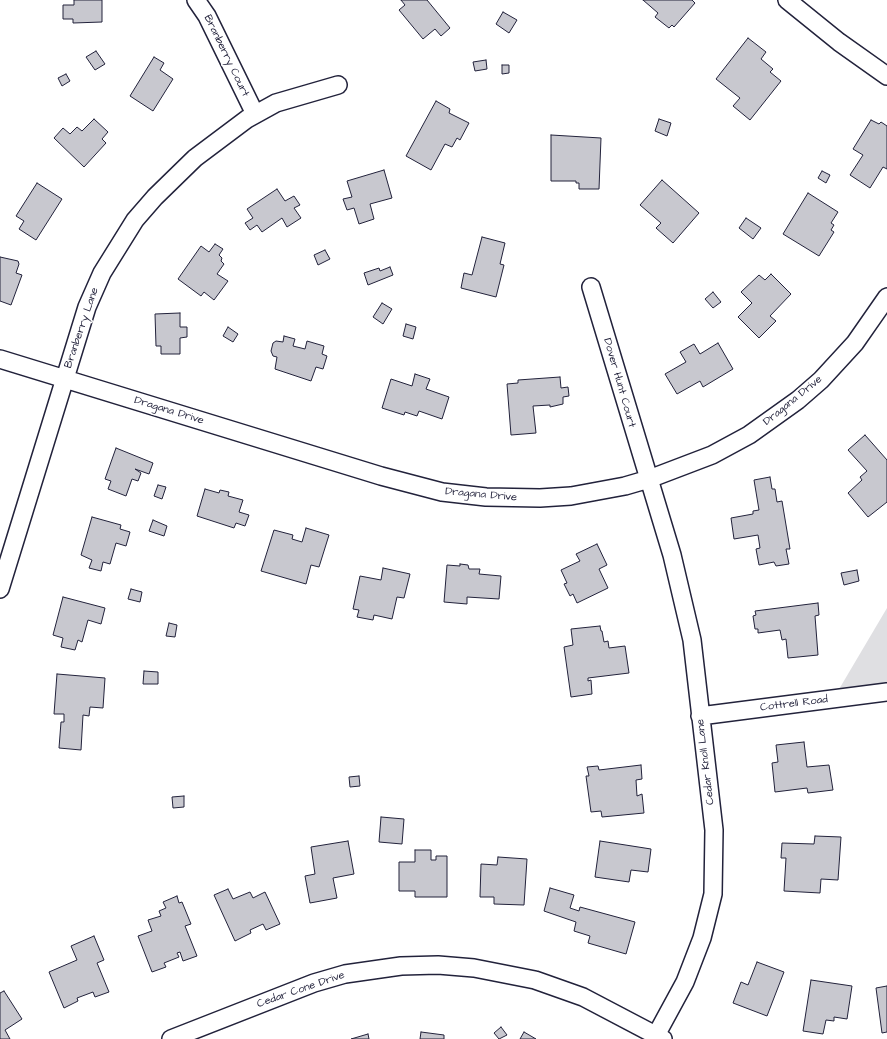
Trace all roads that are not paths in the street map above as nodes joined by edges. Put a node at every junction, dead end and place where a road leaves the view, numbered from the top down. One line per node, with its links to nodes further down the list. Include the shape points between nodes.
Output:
1 (196, 0): 5 (street, Branberry Court, via 207,16)
2 (787, 0): 3 (street)
3 (887, 76)
4 (338, 85): 5 (street, Branberry Lane, via 276,103)
5 (255, 114): 9 (street, Branberry Lane, via 195,158 135,220 111,257 87,307)
6 (591, 287): 10 (street, Dover Hunt Court)
7 (887, 297): 10 (street, Dragana Drive, via 855,343 821,380 798,400 749,435 718,452)
8 (0, 359): 9 (street, Dragana Drive)
9 (64, 378): 10 (street, Dragana Drive, via 381,476 442,492 486,497 540,498 571,496); 11 (street, Branberry Lane)
10 (649, 479): 13 (street, Cedar Knoll Lane, via 672,555 692,640)
11 (0, 589)
12 (887, 692): 13 (street, Cottrell Road)
13 (700, 716): 14 (street, Cedar Knoll Lane, via 714,830 712,894 702,938)
14 (657, 1038): 15 (street, Cedar Cone Drive, via 583,997 535,980 474,968 438,965 401,966 345,974 314,983)
15 (171, 1039)

